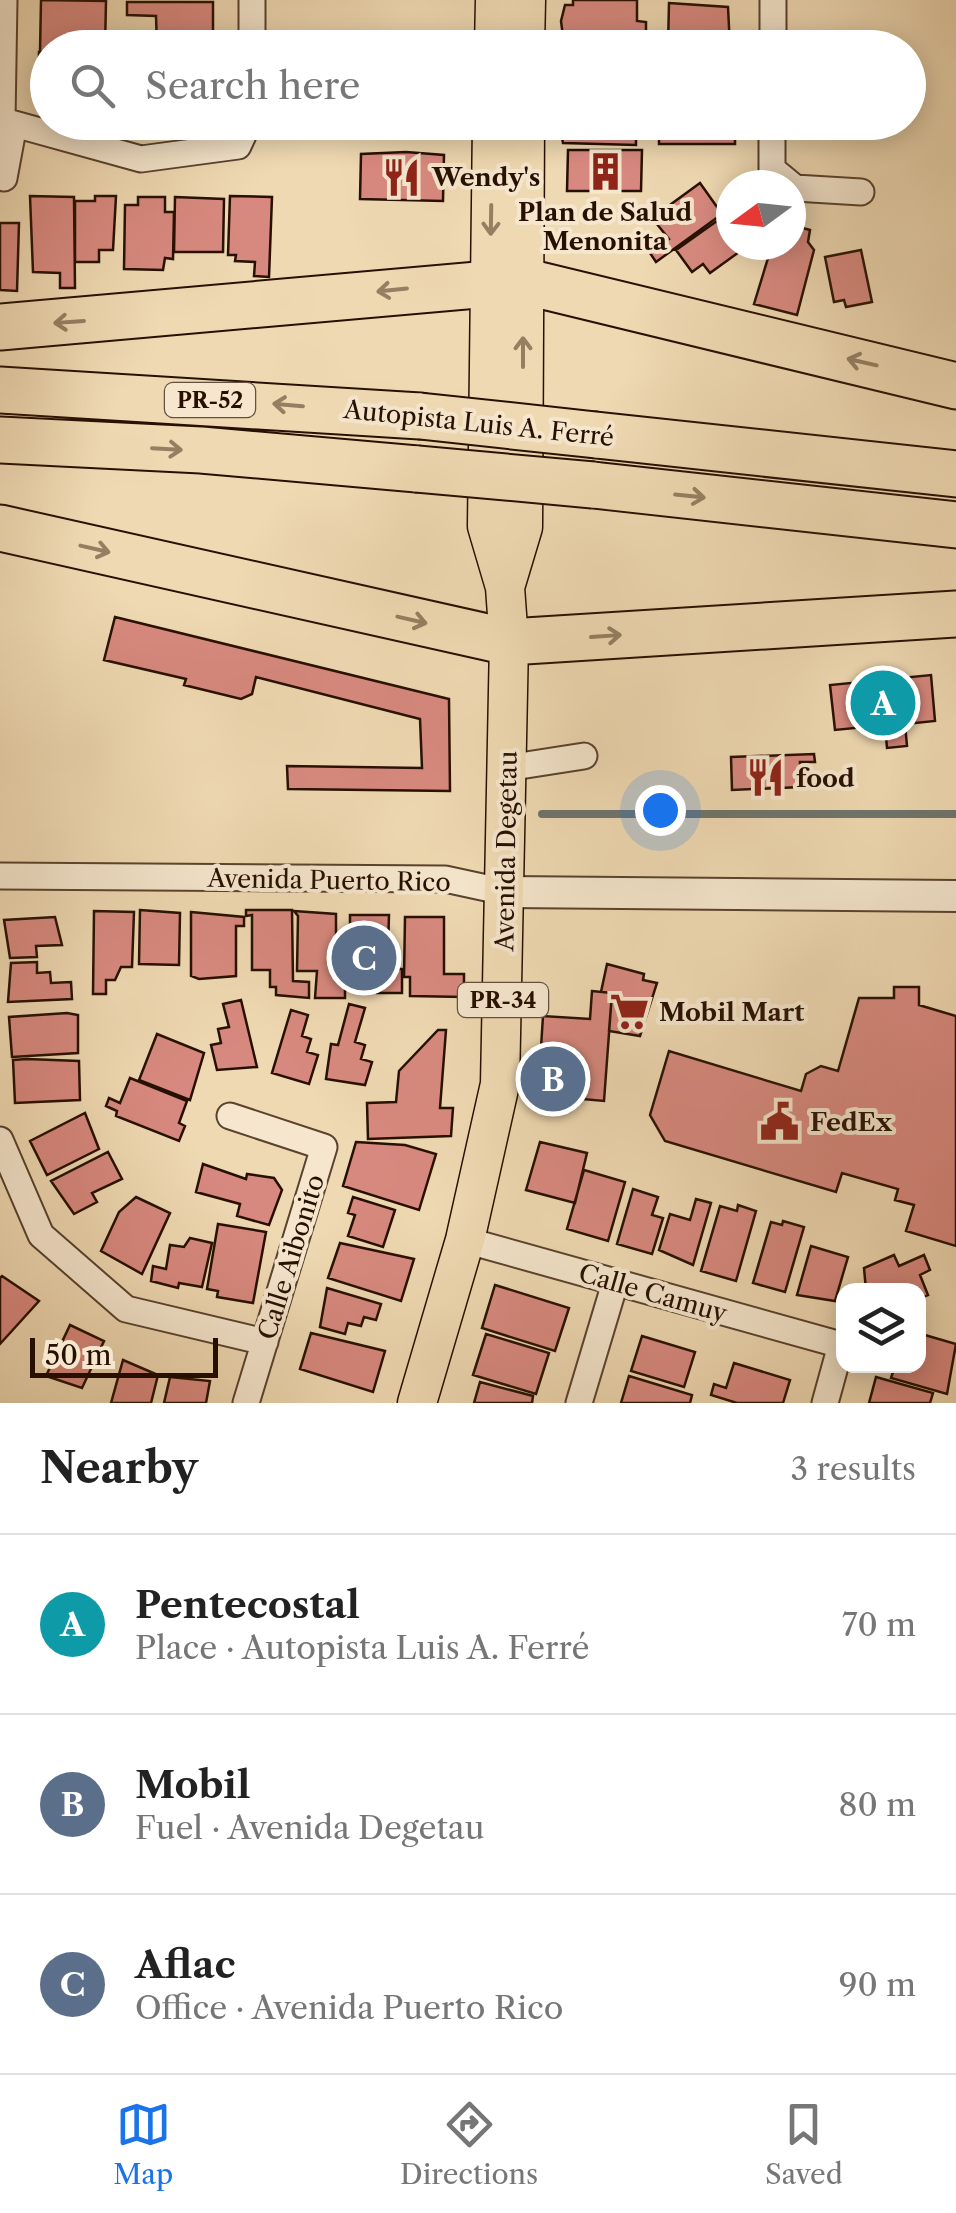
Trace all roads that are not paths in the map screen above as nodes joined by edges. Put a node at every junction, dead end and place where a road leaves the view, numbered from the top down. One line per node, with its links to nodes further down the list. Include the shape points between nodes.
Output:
1 (4, 0): 10 (street)
2 (252, 0): 6 (street)
3 (494, 0): 7 (main road)
4 (526, 0): 8 (main road)
5 (773, 0): 9 (street)
6 (252, 30)
7 (494, 30)
8 (526, 30)
9 (772, 30)
10 (6, 121): 16 (street)
11 (75, 140): 12 (street, via 141,158)
12 (218, 140)
13 (494, 140): 18 (main road, Avenida Degetau / PR-34, one-way to 18)
14 (522, 140): 18 (main road, Avenida Degetau / PR-34)
15 (772, 140): 17 (street, via 772,168 794,188)
16 (4, 178)
17 (861, 192)
18 (506, 280): 19 (highway, one-way to 19); 20 (highway, one-way to 18); 27 (main road, Avenida Degetau / PR-34, via 487,526 505,587)
19 (0, 326)
20 (956, 386)
21 (0, 390): 23 (highway, Autopista Luis A. Ferré / PR-52, one-way to 21, bridge, via 420,416)
22 (0, 440): 24 (highway, Autopista Luis A. Ferré / PR-52, one-way to 24, bridge, via 416,469)
23 (956, 474)
24 (956, 525)
25 (0, 528): 27 (highway, one-way to 27)
26 (956, 614): 27 (highway, one-way to 26)
27 (508, 642): 29 (main road, Avenida Degetau / PR-34)
28 (584, 756): 29 (street)
29 (508, 768): 31 (main road, Avenida Degetau / PR-34)
30 (0, 876): 31 (street, Avenida Puerto Rico, via 445,878)
31 (506, 892): 32 (street, Avenida Puerto Rico); 35 (main road, Avenida Degetau / PR-34, via 500,1084)
32 (956, 896)
33 (230, 1116): 37 (street, Calle Aibonito, via 324,1147)
34 (0, 1140): 37 (street, via 41,1235 126,1308)
35 (465, 1240): 36 (street, Calle Camuy); 39 (main road, Avenida Degetau / PR-34)
36 (615, 1283): 40 (street); 41 (street, Calle Camuy, via 840,1345)
37 (265, 1342): 38 (street, Calle Aibonito)
38 (246, 1403)
39 (417, 1403)
40 (580, 1403)
41 (825, 1403)

